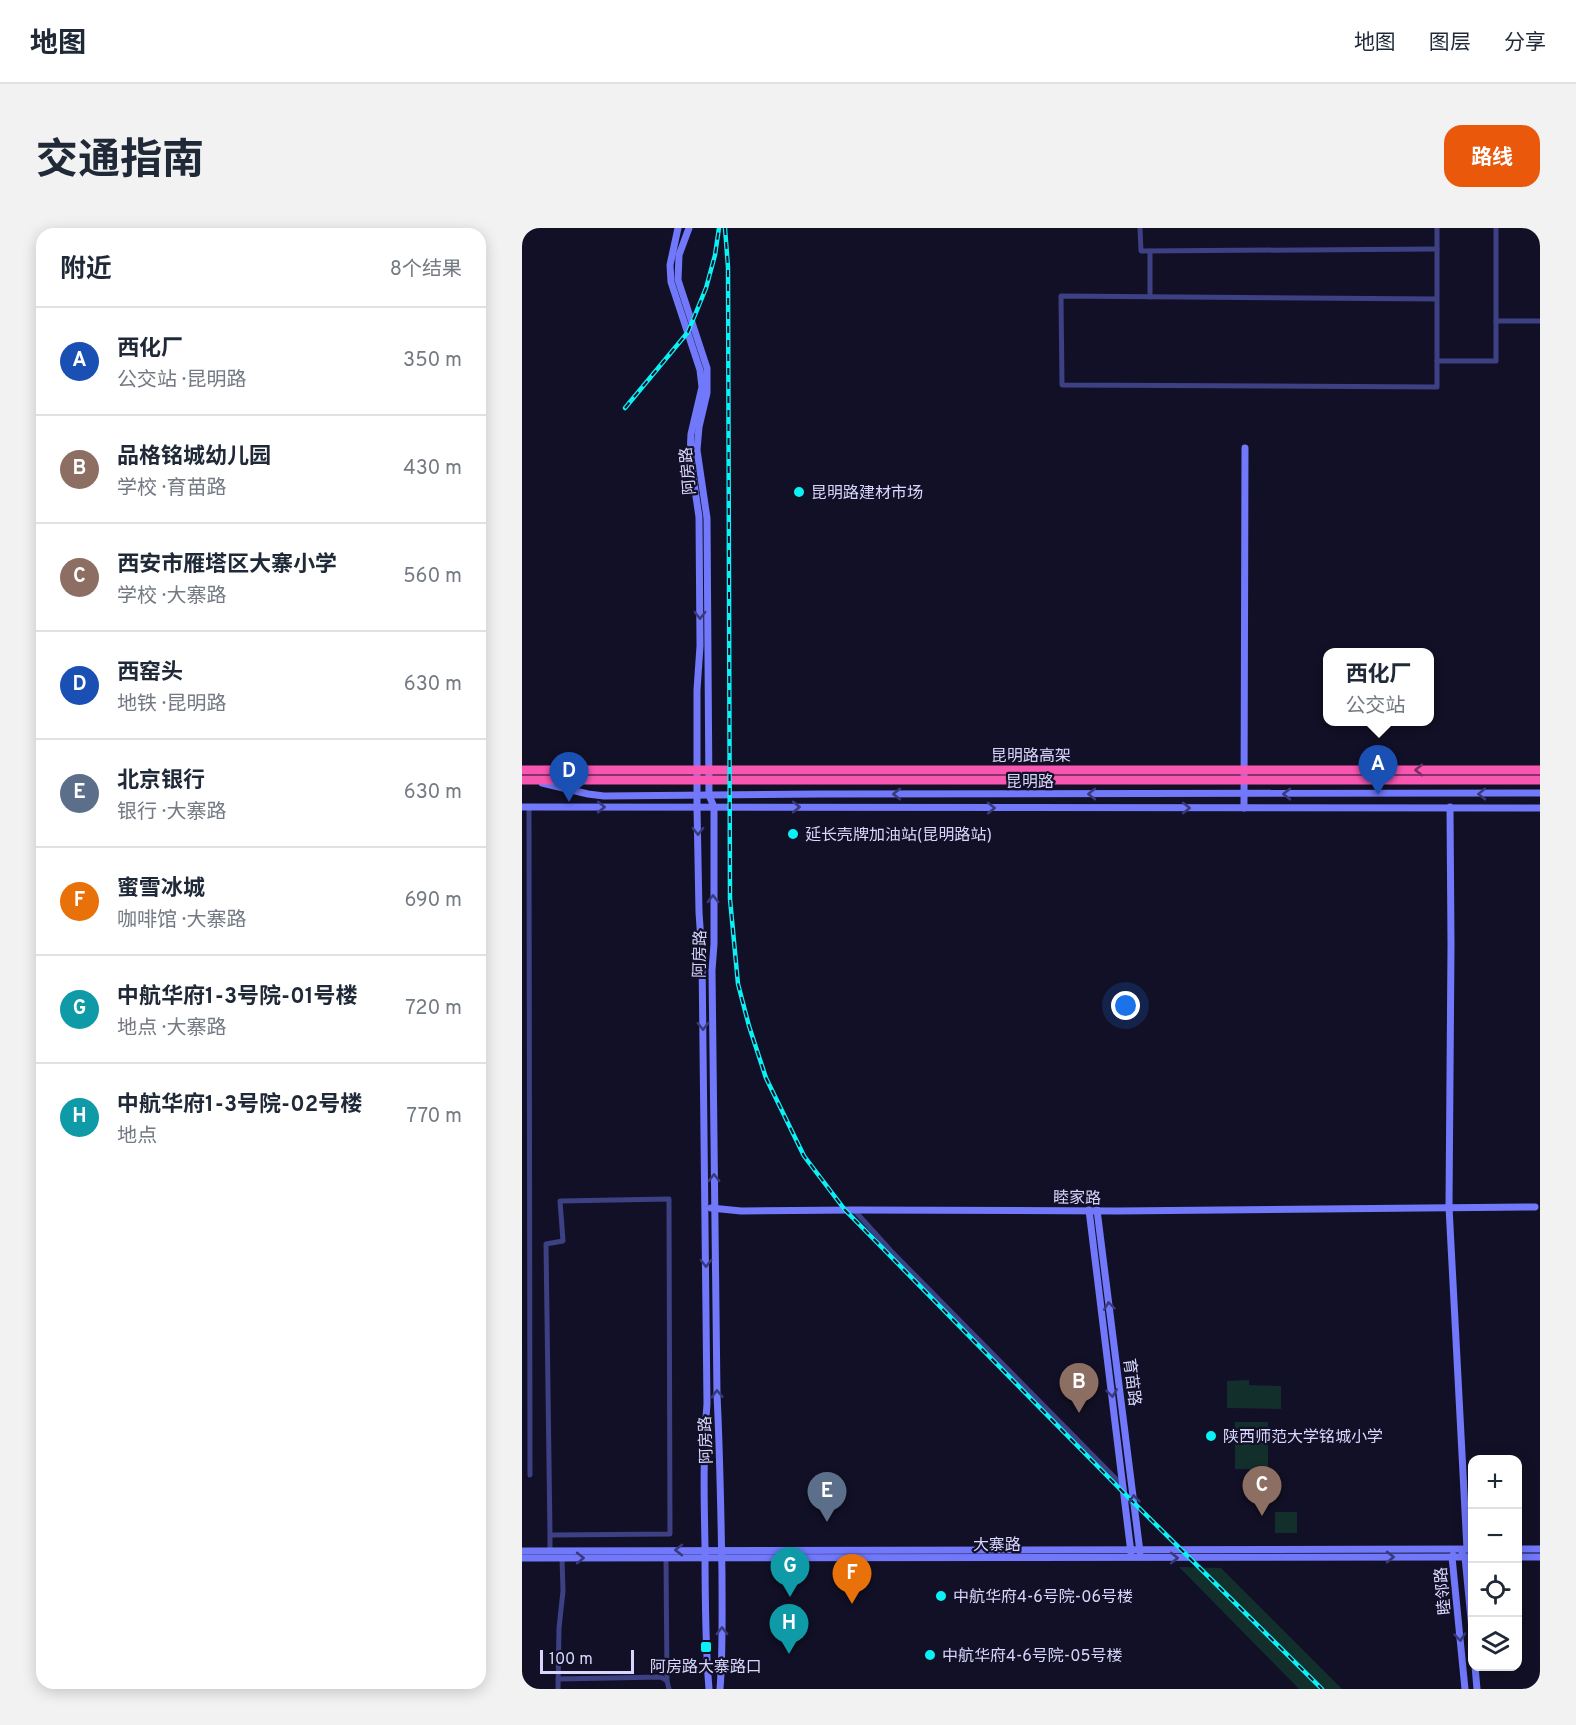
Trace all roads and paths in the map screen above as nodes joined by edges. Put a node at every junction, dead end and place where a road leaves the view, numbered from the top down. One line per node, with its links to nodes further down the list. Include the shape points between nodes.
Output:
1 (678, 228): 21 (main road, 阿房路, one-way to 21, via 670,265 671,282 702,387 690,456 699,517)
2 (689, 228): 22 (main road, 阿房路, via 679,255 678,280 707,368 708,384 697,450 707,518)
3 (1140, 228): 7 (street, via 1141,251)
4 (1437, 228): 6 (street)
5 (1496, 228): 10 (street)
6 (1437, 249): 7 (street); 9 (street)
7 (1150, 251): 8 (street)
8 (1150, 297): 9 (street); 12 (street, via 1061,296 1062,385 1437,387)
9 (1437, 299): 12 (street)
10 (1496, 321): 11 (street); 12 (street, via 1496,362)
11 (1540, 321)
12 (1437, 361)
13 (1245, 448): 19 (main road)
14 (522, 770): 16 (highway, 昆明路高架, one-way to 14)
15 (522, 775): 18 (main road)
16 (1540, 777): 17 (highway, 昆明路高架)
17 (522, 781): 18 (main road, 昆明路)
18 (541, 783): 21 (main road, 昆明路, via 588,794)
19 (1244, 794): 20 (main road, 昆明路, one-way to 19); 22 (main road, 昆明路, one-way to 22); 27 (main road)
20 (1540, 794)
21 (698, 795): 22 (main road, 昆明路); 26 (main road, 阿房路)
22 (709, 795): 24 (main road, 阿房路)
23 (525, 807): 26 (main road, 昆明路, one-way to 26); 38 (street)
24 (714, 807): 26 (main road, 昆明路); 27 (main road, 昆明路, one-way to 27); 30 (main road, 阿房路)
25 (1449, 807): 27 (main road, 昆明路); 28 (main road, 昆明路); 31 (main road)
26 (697, 808): 29 (main road, 阿房路, one-way to 29)
27 (1244, 808)
28 (1540, 808)
29 (698, 865): 30 (main road); 33 (main road, 阿房路, one-way to 33)
30 (713, 865): 34 (main road, 阿房路, one-way to 30)
31 (1449, 1207): 32 (main road, 睦家路); 37 (main road, 睦家路); 42 (main road)
32 (1534, 1207)
33 (705, 1208): 34 (main road, 睦家路); 39 (main road, 阿房路, one-way to 39)
34 (715, 1208): 35 (main road, 睦家路); 40 (main road, 阿房路, one-way to 34)
35 (854, 1210): 36 (main road, 睦家路); 41 (street)
36 (1089, 1210): 37 (main road, 睦家路); 41 (main road, 育苗路, one-way to 41)
37 (1097, 1210): 53 (main road, 育苗路, one-way to 37)
38 (530, 1475)
39 (704, 1484): 40 (main road); 51 (main road, 阿房路)
40 (720, 1484): 50 (main road, 阿房路)
41 (1123, 1486): 52 (main road, 育苗路)
42 (1468, 1516)
43 (550, 1535): 43 (street, via 546,1244 563,1241 560,1201 669,1199 670,1534); 48 (street)
44 (1457, 1549): 45 (main road, 大寨路); 53 (main road, 大寨路); 54 (main road, 睦邻路); 55 (main road, 睦邻路)
45 (1468, 1549)
46 (1522, 1549): 47 (main road)
47 (1540, 1549)
48 (550, 1550): 49 (main road, 大寨路); 51 (main road, 大寨路, one-way to 48)
49 (522, 1551)
50 (721, 1553): 51 (main road, 大寨路); 52 (main road, 大寨路); 70 (main road, 阿房路, one-way to 50)
51 (705, 1554): 61 (main road, 大寨路); 69 (main road, 阿房路)
52 (1131, 1554): 53 (main road, 大寨路)
53 (1141, 1554): 55 (main road, 大寨路, one-way to 55)
54 (1468, 1556)
55 (1452, 1557): 56 (main road, 大寨路); 71 (main road, 睦邻路, one-way to 71)
56 (1468, 1557)
57 (1522, 1557): 58 (main road)
58 (1540, 1557)
59 (522, 1558): 60 (main road, 大寨路)
60 (562, 1558): 61 (main road, 大寨路, one-way to 61); 65 (street)
61 (666, 1558): 66 (street)
62 (1469, 1563): 63 (main road, 睦邻路)
63 (1472, 1617)
64 (1475, 1671): 72 (main road)
65 (558, 1679): 66 (street, via 661,1677); 67 (street)
66 (667, 1681): 68 (street)
67 (558, 1689)
68 (669, 1689)
69 (709, 1689)
70 (720, 1689)
71 (1464, 1689)
72 (1477, 1689)

